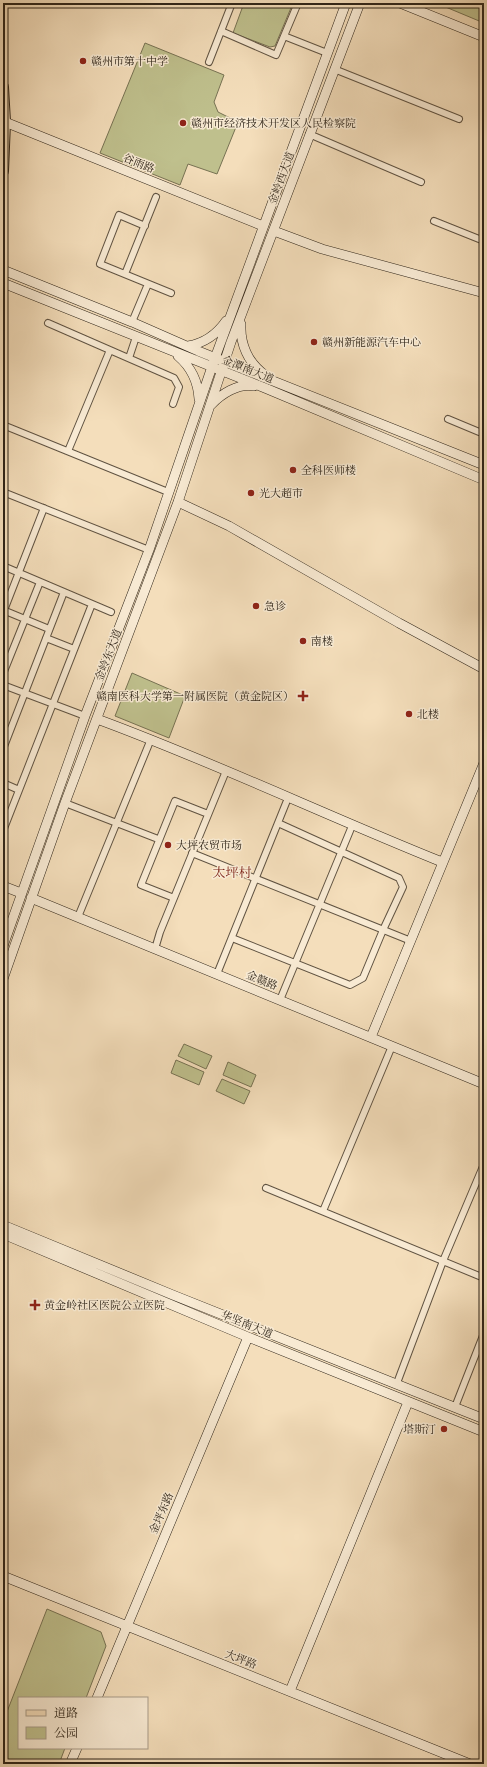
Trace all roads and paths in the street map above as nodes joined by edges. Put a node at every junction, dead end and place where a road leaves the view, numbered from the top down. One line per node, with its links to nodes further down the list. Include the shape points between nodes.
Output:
1 (232, 3): 6 (street)
2 (298, 3): 7 (street)
3 (346, 3): 9 (main road, 金岭西大道)
4 (360, 3): 11 (main road, 金岭西大道)
5 (400, 3): 8 (main road)
6 (221, 31): 7 (street, via 276,55); 10 (street)
7 (284, 36): 9 (street)
8 (484, 37)
9 (327, 53): 21 (main road, 金岭西大道)
10 (209, 62)
11 (334, 69): 13 (street); 15 (main road, 金岭西大道)
12 (3, 88): 14 (main road)
13 (459, 119)
14 (5, 122): 16 (main road); 21 (main road, 谷雨路)
15 (309, 134): 17 (street); 22 (main road, 金岭西大道)
16 (3, 172)
17 (420, 182)
18 (156, 197): 20 (street)
19 (434, 221): 23 (street)
20 (145, 226): 25 (street); 25 (street, via 119,215 100,264)
21 (263, 226): 31 (main road, 金岭西大道)
22 (274, 231): 29 (main road, via 322,248); 30 (main road, 金岭西大道)
23 (484, 241)
24 (3, 270): 32 (main road, 金潭南大道)
25 (125, 274): 27 (street)
26 (3, 282): 34 (main road, 金潭南大道)
27 (148, 284): 28 (street); 32 (street)
28 (170, 293)
29 (484, 293)
30 (242, 314): 40 (main road, 金岭西大道); 43 (main road, via 241,335 245,349 257,368)
31 (231, 315): 35 (main road, via 212,336); 39 (main road, 金岭西大道)
32 (132, 322): 35 (main road, 金潭南大道)
33 (48, 323): 36 (street)
34 (136, 337): 37 (main road, 金潭南大道); 38 (street)
35 (188, 346): 39 (main road, 金潭南大道)
36 (110, 350): 38 (street); 51 (street)
37 (172, 352): 41 (main road, 金潭南大道); 45 (main road, via 191,370)
38 (129, 358): 46 (street, via 174,378 179,387)
39 (215, 358): 40 (main road, 金潭南大道); 41 (main road, 金岭东大道)
40 (225, 361): 42 (main road, 金岭东大道); 43 (main road, 金潭南大道)
41 (212, 367): 42 (main road, 金潭南大道); 45 (main road, 金岭东大道)
42 (222, 371): 44 (main road, 金潭南大道); 47 (main road, 金岭东大道)
43 (269, 378): 54 (main road, 金潭南大道)
44 (264, 388): 47 (main road, via 252,385 233,389 222,395); 55 (main road, 金潭南大道)
45 (199, 402): 52 (main road, 金岭东大道)
46 (173, 404)
47 (208, 410): 53 (main road, 金岭东大道)
48 (448, 419): 50 (street)
49 (3, 426): 51 (street)
50 (484, 434)
51 (68, 451): 57 (street)
52 (180, 456): 53 (main road); 57 (main road, 金岭东大道)
53 (191, 459): 58 (main road, 金岭东大道)
54 (484, 465)
55 (484, 480)
56 (3, 492): 59 (street)
57 (168, 492): 60 (main road, 金岭东大道)
58 (178, 502): 72 (main road, via 229,526); 78 (main road, 金岭东大道)
59 (44, 508): 60 (street); 62 (street)
60 (149, 550): 77 (main road, 金岭东大道)
61 (3, 566): 62 (street)
62 (19, 573): 63 (street); 66 (street)
63 (40, 582): 64 (street); 68 (street)
64 (64, 592): 65 (street); 69 (street)
65 (92, 604): 67 (street); 71 (street)
66 (3, 611): 68 (street)
67 (111, 612)
68 (25, 619): 69 (street); 73 (street)
69 (50, 629): 70 (street)
70 (46, 638): 71 (street); 75 (street)
71 (74, 649): 76 (street)
72 (484, 670)
73 (3, 674)
74 (3, 685): 75 (street)
75 (24, 694): 76 (street); 80 (street)
76 (52, 704): 77 (street); 84 (street)
77 (85, 716): 98 (main road, 金岭东大道)
78 (97, 719): 79 (main road); 86 (main road, 金岭东大道)
79 (151, 739): 82 (main road); 88 (street)
80 (3, 749)
81 (484, 763): 95 (main road)
82 (226, 771): 85 (main road); 87 (street)
83 (3, 783): 84 (street)
84 (19, 790): 91 (street)
85 (288, 798): 89 (street); 90 (main road)
86 (65, 802): 88 (street); 99 (main road, 金岭东大道)
87 (208, 814): 92 (street, via 175,801); 94 (street)
88 (116, 823): 92 (street); 102 (street)
89 (278, 823): 93 (street); 96 (street)
90 (352, 826): 93 (street); 95 (main road)
91 (3, 831)
92 (158, 839): 100 (street, via 141,885)
93 (341, 851): 101 (street); 103 (street, via 399,878 403,887)
94 (192, 853): 96 (street); 100 (street)
95 (442, 862): 105 (main road)
96 (256, 879): 101 (street); 104 (street)
97 (3, 886): 98 (main road)
98 (21, 893): 106 (main road, 金岭东大道)
99 (31, 898): 102 (main road, 金赣路); 110 (main road, 金岭东大道)
100 (174, 898): 107 (street)
101 (320, 905): 103 (street); 108 (street)
102 (78, 917): 107 (main road, 金赣路)
103 (382, 930): 105 (street); 108 (street, via 364,978 350,985)
104 (232, 938): 108 (street); 109 (street)
105 (411, 941): 112 (main road)
106 (3, 946)
107 (156, 949): 109 (main road, 金赣路)
108 (296, 963): 111 (street)
109 (217, 974): 111 (main road, 金赣路)
110 (3, 979)
111 (280, 1000): 112 (main road, 金赣路)
112 (371, 1037): 113 (main road, 金赣路)
113 (392, 1046): 114 (main road, 金赣路); 117 (street)
114 (484, 1084)
115 (484, 1164): 120 (street)
116 (266, 1188): 117 (street)
117 (323, 1211): 120 (street)
118 (3, 1225): 124 (main road, 华坚南大道)
119 (3, 1234): 123 (main road, 华坚南大道)
120 (443, 1262): 121 (street); 124 (street)
121 (484, 1278)
122 (484, 1333): 126 (street)
123 (248, 1337): 125 (main road, 华坚南大道); 130 (main road, 金坪东路)
124 (397, 1383): 126 (main road, 华坚南大道)
125 (408, 1402): 128 (main road, 华坚南大道); 131 (main road)
126 (455, 1407): 127 (main road, 华坚南大道)
127 (484, 1419)
128 (484, 1432)
129 (3, 1576): 130 (main road, 大坪路)
130 (126, 1627): 131 (main road, 大坪路); 132 (main road, 金坪东路)
131 (290, 1691): 135 (main road, 大坪路)
132 (97, 1697)
133 (77, 1749): 134 (main road)
134 (70, 1764)
135 (470, 1764)

